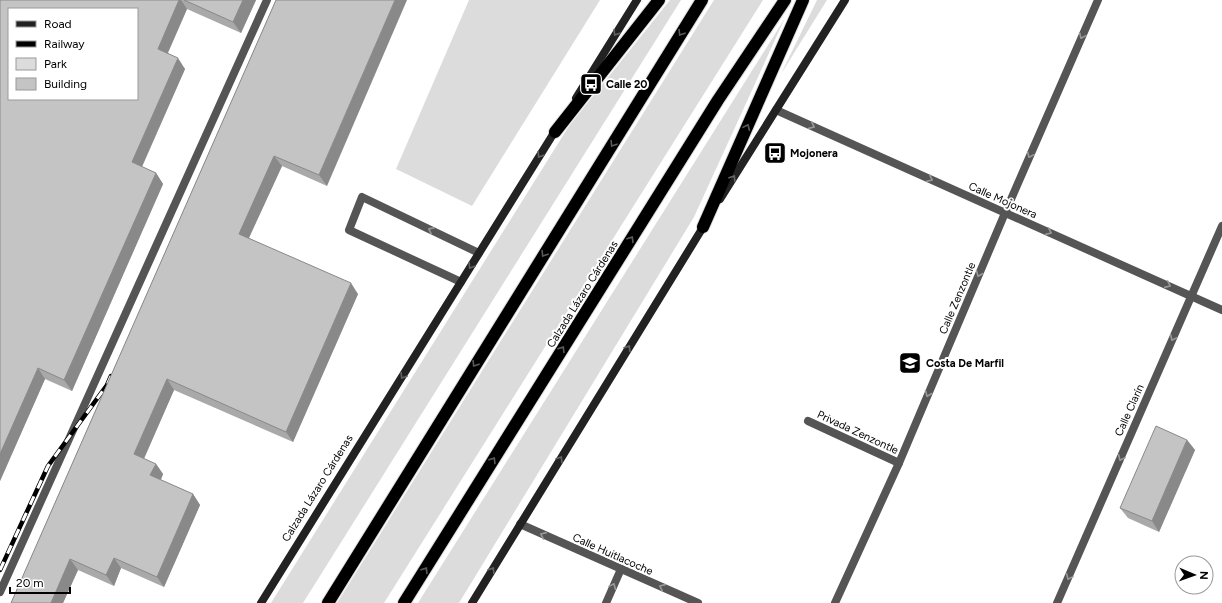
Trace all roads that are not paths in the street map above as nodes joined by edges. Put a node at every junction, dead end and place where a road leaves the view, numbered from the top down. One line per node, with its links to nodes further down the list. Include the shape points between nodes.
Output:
1 (267, 0): 22 (street)
2 (637, 0): 10 (main road, Calzada Lázaro Cárdenas, one-way to 10)
3 (659, 0): 10 (highway)
4 (702, 0): 24 (highway, one-way to 24)
5 (785, 0): 25 (highway, Calzada Lázaro Cárdenas, one-way to 5, via 718,100)
6 (804, 0): 13 (highway, one-way to 6)
7 (845, 0): 9 (main road)
8 (1098, 0): 11 (street, Calle Zenzontle, one-way to 11)
9 (776, 110): 11 (street, Calle Mojonera, one-way to 11); 13 (main road, one-way to 9)
10 (554, 132): 14 (main road, Calzada Lázaro Cárdenas, one-way to 14)
11 (1004, 213): 16 (street, Calle Mojonera, one-way to 16); 19 (street, Calle Zenzontle, one-way to 19)
12 (1222, 226): 16 (street, Calle Clarín)
13 (703, 227): 20 (main road, one-way to 13)
14 (479, 253): 15 (main road, Calzada Lázaro Cárdenas, one-way to 15); 15 (street, one-way to 15, via 362,197 349,230)
15 (461, 282): 23 (main road, Calzada Lázaro Cárdenas, one-way to 23)
16 (1191, 296): 17 (street, Calle Mojonera); 30 (street, Calle Clarín, one-way to 30)
17 (1222, 310)
18 (808, 421): 19 (street, Privada Zenzontle)
19 (899, 463): 29 (street, Calle Zenzontle)
20 (520, 524): 21 (street, Calle Huitlacoche, one-way to 20); 26 (main road, one-way to 20)
21 (621, 569): 27 (street, one-way to 21); 28 (street, Calle Huitlacoche, one-way to 21)
22 (0, 592)
23 (261, 603)
24 (328, 603)
25 (404, 603)
26 (472, 603)
27 (606, 603)
28 (698, 603)
29 (835, 603)
30 (1057, 603)

